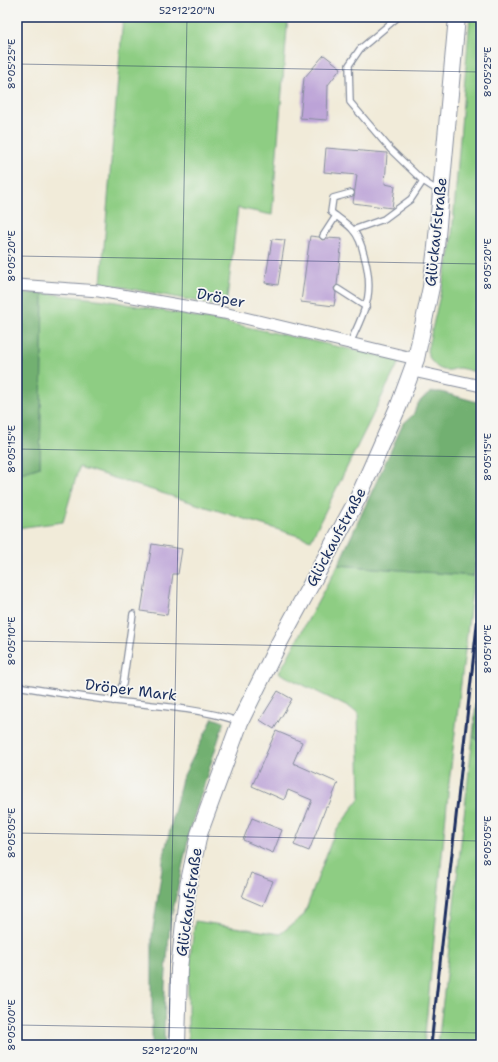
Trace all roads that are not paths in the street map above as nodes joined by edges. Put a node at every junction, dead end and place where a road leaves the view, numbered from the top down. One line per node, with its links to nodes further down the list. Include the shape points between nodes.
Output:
1 (398, 17): 3 (lane, via 360,49 349,65 350,102 391,150)
2 (457, 17): 4 (main road, Glückaufstraße)
3 (423, 181): 4 (lane); 7 (lane, via 411,199 384,219)
4 (440, 192): 13 (main road, Glückaufstraße, via 431,287)
5 (351, 193): 6 (lane, via 333,198 331,212)
6 (336, 216): 7 (lane); 8 (lane)
7 (353, 230): 11 (lane, via 361,242 367,266 369,284)
8 (323, 236)
9 (17, 285): 12 (street, Dröper, via 115,294 224,313)
10 (338, 289): 11 (lane)
11 (366, 307): 12 (lane)
12 (350, 344): 13 (street, Dröper)
13 (414, 365): 14 (street, Dröper); 18 (main road, Glückaufstraße, via 358,498 278,645)
14 (481, 386)
15 (133, 614): 17 (lane, via 123,684)
16 (17, 686): 17 (lane, Dröper Mark)
17 (113, 701): 18 (lane, Dröper Mark, via 197,711)
18 (240, 722): 19 (main road, Glückaufstraße, via 199,834 188,886 179,969)
19 (176, 1045)

